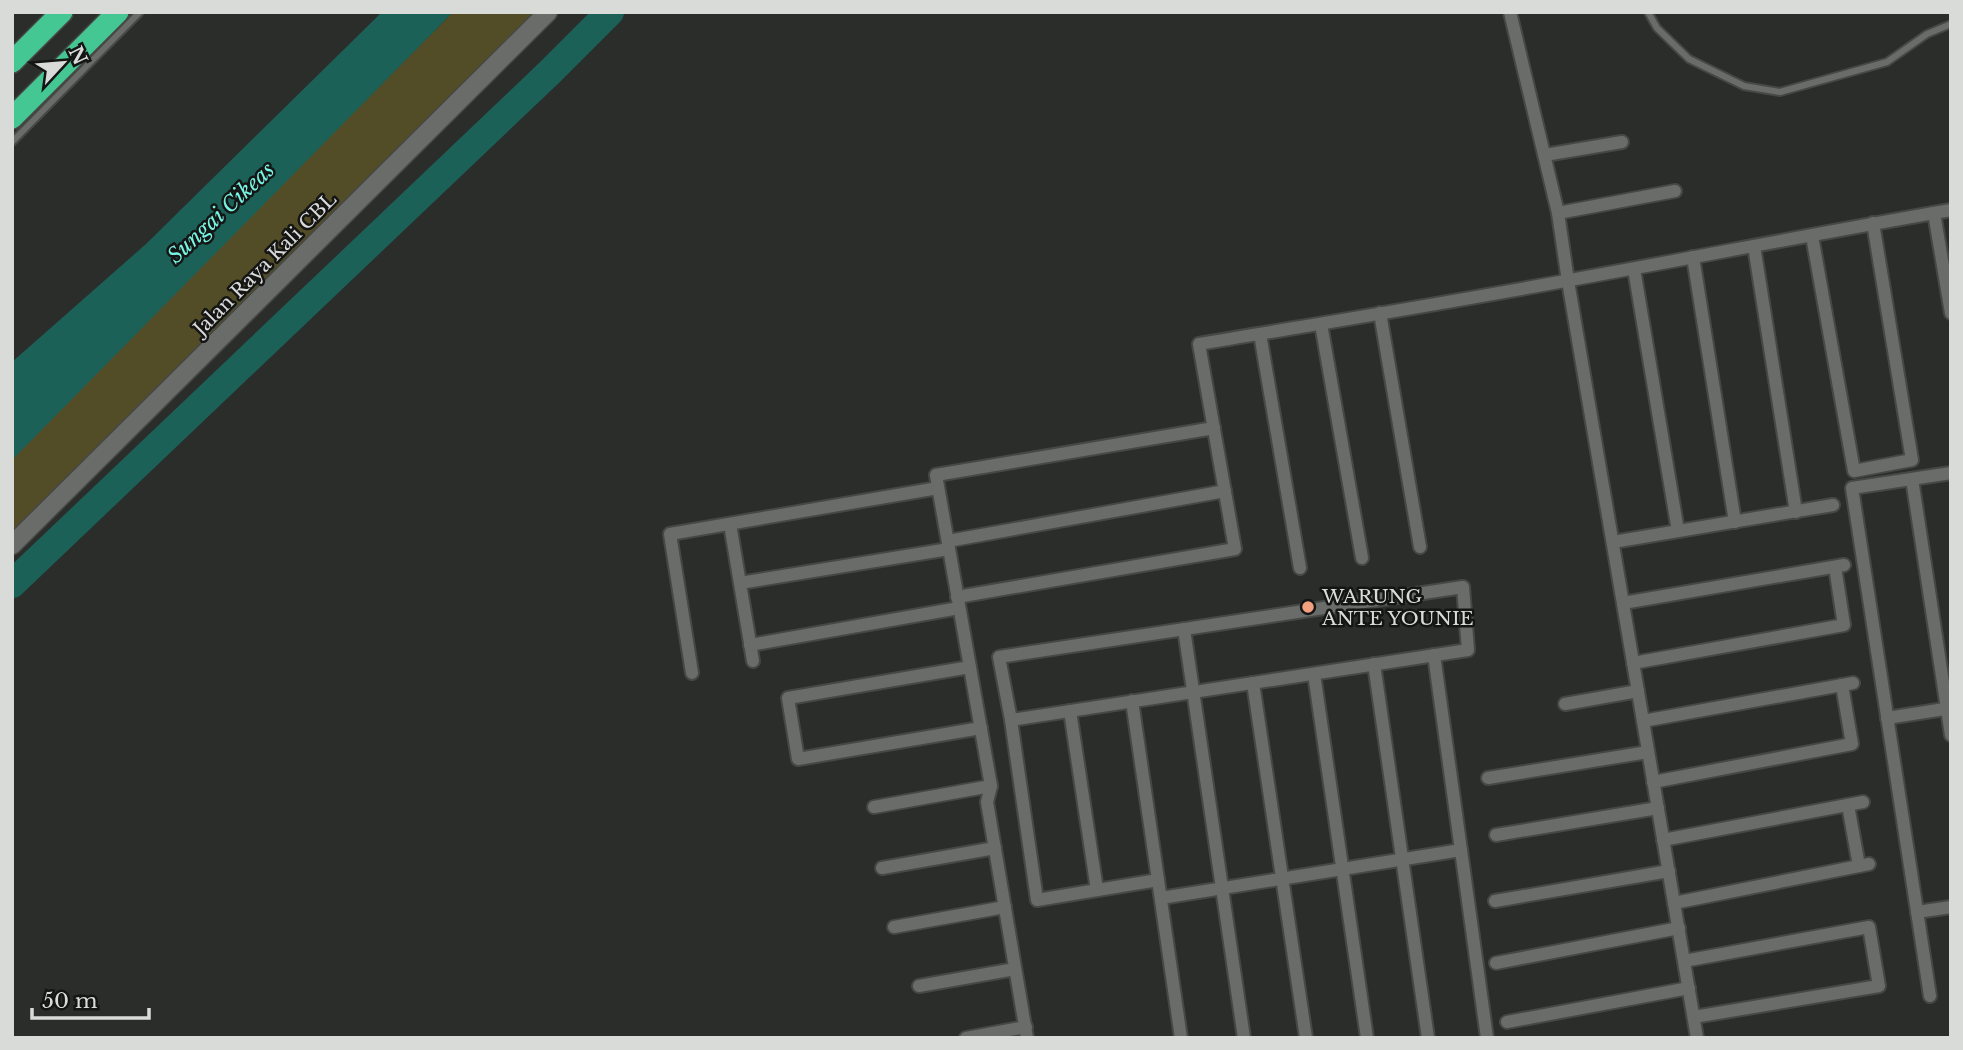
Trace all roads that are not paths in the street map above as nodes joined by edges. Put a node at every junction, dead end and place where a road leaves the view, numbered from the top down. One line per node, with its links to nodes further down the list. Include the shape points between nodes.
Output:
1 (62, 12): 8 (highway)
2 (118, 12): 9 (highway)
3 (140, 12): 10 (lane)
4 (548, 12): 38 (main road, Jalan Raya Kali CBL)
5 (1510, 12): 12 (street)
6 (1648, 12): 7 (lane, via 1657,28 1689,59 1744,86 1780,92 1886,62)
7 (1951, 24)
8 (12, 62)
9 (12, 118)
10 (12, 142)
11 (1622, 142): 12 (street)
12 (1545, 155): 16 (street)
13 (1675, 191): 16 (street)
14 (1951, 210): 15 (street)
15 (1934, 213): 17 (street); 24 (street)
16 (1559, 214): 22 (street)
17 (1873, 223): 18 (street); 18 (street, via 1912,460 1854,471)
18 (1812, 236): 19 (street)
19 (1754, 246): 20 (street); 33 (street)
20 (1693, 257): 21 (street); 34 (street)
21 (1634, 268): 22 (street); 36 (street)
22 (1568, 281): 23 (street); 37 (street)
23 (1380, 313): 25 (street); 40 (street)
24 (1951, 313)
25 (1321, 324): 26 (street); 41 (street)
26 (1260, 334): 27 (street, via 1199,344); 42 (street)
27 (1214, 428): 30 (street, via 936,475); 31 (street)
28 (1951, 473): 29 (street)
29 (1912, 479): 60 (street); 62 (street, via 1852,488)
30 (939, 488): 35 (street); 39 (street)
31 (1225, 491): 39 (street); 44 (street, via 1235,549)
32 (1833, 505): 33 (street)
33 (1796, 512): 34 (street)
34 (1735, 522): 36 (street)
35 (730, 524): 43 (street); 53 (street, via 670,534)
36 (1678, 531): 37 (street)
37 (1613, 542): 45 (street)
38 (12, 545)
39 (948, 545): 43 (street); 44 (street)
40 (1420, 547)
41 (1362, 558)
42 (1300, 568)
43 (740, 583): 47 (street)
44 (958, 603): 47 (street); 52 (street)
45 (1623, 603): 50 (street); 50 (street, via 1840,566 1844,625)
46 (1184, 629): 48 (street, via 1464,587 1468,650); 57 (street); 63 (street, via 999,657)
47 (750, 645): 49 (street)
48 (1434, 655): 51 (street); 78 (street)
49 (753, 661)
50 (1633, 663): 56 (street)
51 (1374, 664): 54 (street); 79 (street)
52 (970, 667): 65 (street); 65 (street, via 788,698 798,759)
53 (692, 673)
54 (1314, 674): 55 (street); 81 (street)
55 (1253, 683): 57 (street); 83 (street)
56 (1638, 691): 59 (street); 64 (street)
57 (1193, 692): 58 (street); 85 (street)
58 (1132, 701): 61 (street); 84 (street)
59 (1564, 704)
60 (1949, 708): 62 (street); 66 (street)
61 (1070, 711): 63 (street); 86 (street)
62 (1887, 718): 92 (street)
63 (1011, 720): 86 (street, via 1038,900)
64 (1643, 720): 67 (street); 69 (street, via 1848,684 1852,744)
65 (981, 728): 70 (street)
66 (1951, 735)
67 (1648, 752): 68 (street); 69 (street)
68 (1488, 778)
69 (1653, 782): 74 (street)
70 (991, 786): 73 (street); 77 (street, via 987,802)
71 (1863, 802): 72 (street)
72 (1848, 804): 76 (street); 89 (street, via 1864,865)
73 (874, 807)
74 (1658, 808): 75 (street); 76 (street)
75 (1496, 835)
76 (1663, 840): 82 (street)
77 (995, 848): 80 (street); 90 (street)
78 (1461, 850): 79 (street); 110 (street)
79 (1402, 860): 81 (street); 109 (street)
80 (882, 868)
81 (1343, 870): 83 (street); 108 (street)
82 (1669, 872): 88 (street); 89 (street)
83 (1283, 879): 85 (street); 107 (street)
84 (1158, 880): 86 (street); 87 (street)
85 (1222, 888): 87 (street); 106 (street)
86 (1097, 890)
87 (1161, 898): 105 (street)
88 (1495, 901)
89 (1674, 903): 94 (street)
90 (1005, 907): 93 (street); 97 (street)
91 (1951, 907): 92 (street)
92 (1917, 912): 100 (street)
93 (894, 927)
94 (1679, 928): 95 (street); 96 (street)
95 (1684, 961): 99 (street); 101 (street, via 1869,927 1879,986)
96 (1496, 963)
97 (1015, 969): 98 (street); 103 (street)
98 (919, 986)
99 (1689, 988): 101 (street); 102 (street)
100 (1930, 996)
101 (1694, 1017): 111 (street)
102 (1507, 1021)
103 (1026, 1032): 104 (street)
104 (966, 1038)
105 (1181, 1038)
106 (1244, 1038)
107 (1306, 1038)
108 (1367, 1038)
109 (1428, 1038)
110 (1487, 1038)
111 (1697, 1038)

